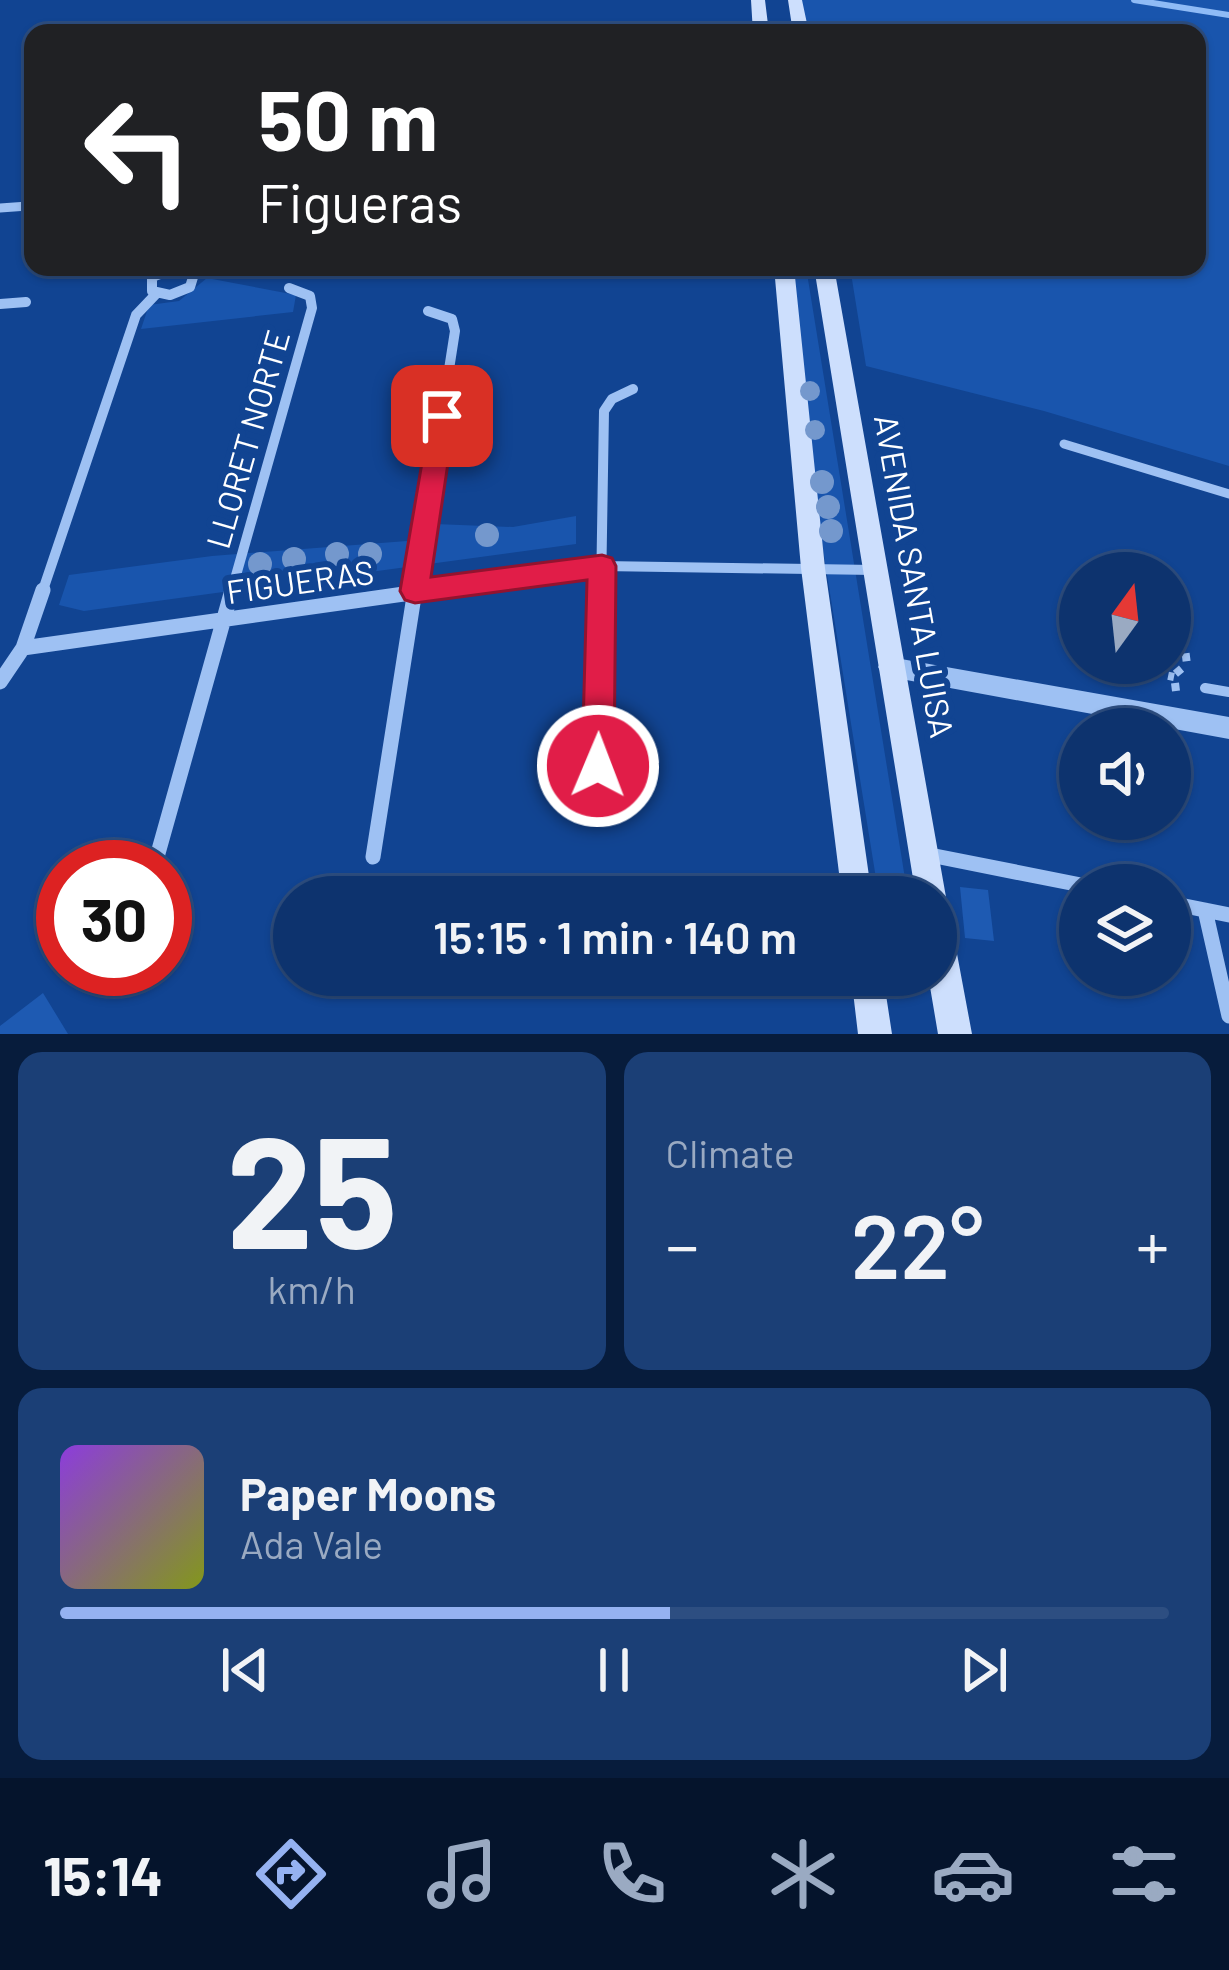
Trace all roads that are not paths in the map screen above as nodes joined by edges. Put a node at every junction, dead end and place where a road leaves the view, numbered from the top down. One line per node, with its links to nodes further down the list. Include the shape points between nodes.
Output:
1 (785, 276): 12 (main road)
2 (825, 276): 13 (main road, AVENIDA SANTA LUISA)
3 (289, 288): 15 (street, LLORET NORTE, via 310,296 312,308)
4 (156, 293): 16 (street, via 136,315)
5 (26, 302): 6 (street)
6 (0, 304)
7 (428, 311): 14 (street, via 447,315 455,331)
8 (633, 389): 11 (street, via 604,410)
9 (1064, 444): 10 (lane)
10 (1229, 494)
11 (602, 566): 12 (street, FIGUERAS); 14 (street, FIGUERAS); 22 (street)
12 (814, 568): 13 (street, FIGUERAS); 26 (main road)
13 (874, 570): 17 (main road, AVENIDA SANTA LUISA)
14 (415, 591): 15 (street, FIGUERAS); 25 (street)
15 (225, 619): 16 (street, FIGUERAS); 23 (street)
16 (23, 648): 18 (street)
17 (890, 667): 21 (street); 24 (main road, AVENIDA SANTA LUISA)
18 (0, 682)
19 (1205, 688): 20 (lane)
20 (1229, 692)
21 (1229, 728)
22 (597, 808)
23 (161, 840)
24 (923, 853): 27 (main road, AVENIDA SANTA LUISA); 28 (street)
25 (373, 856)
26 (853, 876)
27 (927, 876)
28 (1059, 881)
29 (1191, 907): 30 (street)
30 (1205, 910): 31 (street); 34 (street)
31 (1229, 915)
32 (869, 996): 35 (main road)
33 (948, 996): 36 (main road)
34 (1229, 1016)
35 (874, 1034)
36 (955, 1034)

